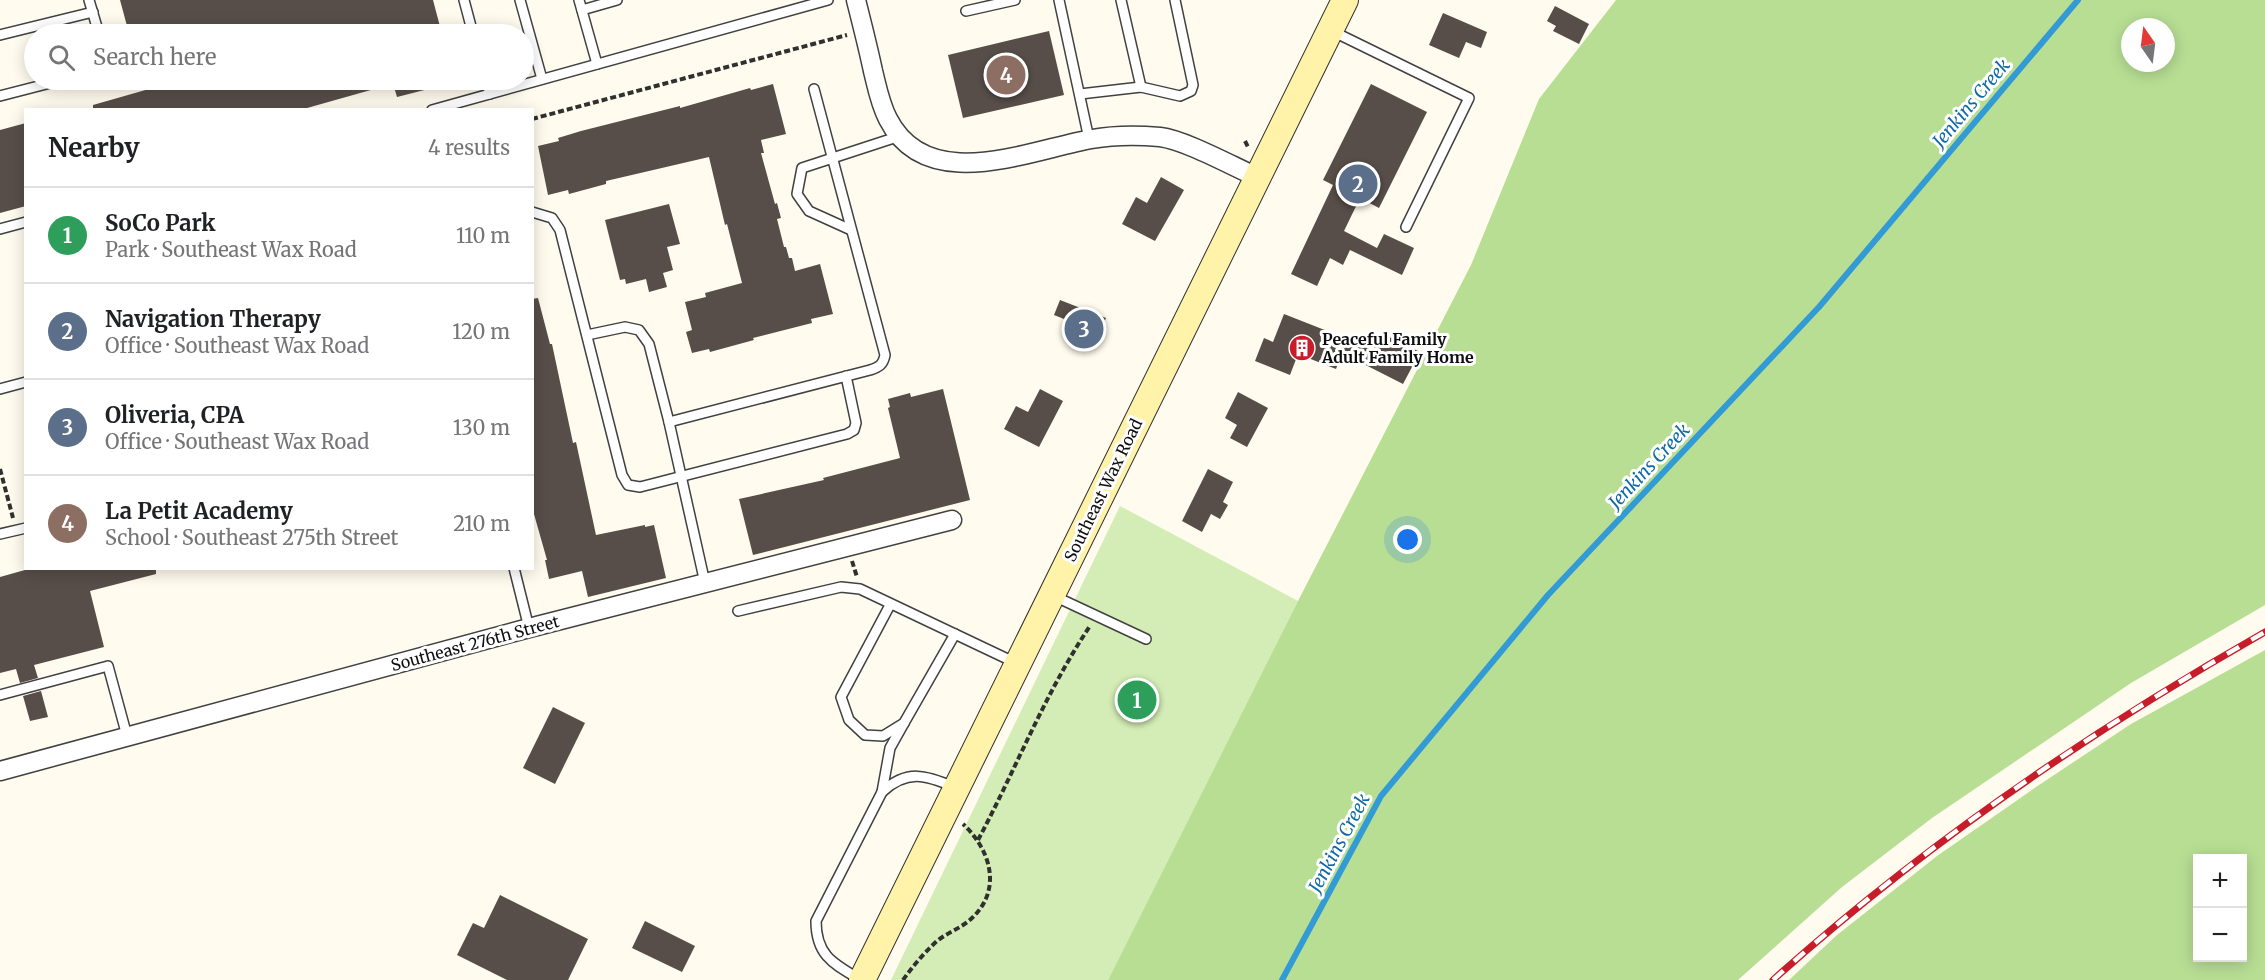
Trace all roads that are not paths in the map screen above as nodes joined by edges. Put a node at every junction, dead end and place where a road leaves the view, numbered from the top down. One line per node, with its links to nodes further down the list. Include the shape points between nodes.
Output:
1 (89, 0): 15 (lane)
2 (464, 0): 18 (lane)
3 (520, 0): 19 (lane)
4 (617, 0): 13 (lane)
5 (828, 0): 12 (lane)
6 (856, 0): 37 (street, via 881,100 888,119)
7 (1015, 0): 14 (lane)
8 (1059, 0): 33 (lane)
9 (1121, 0): 27 (lane)
10 (1175, 0): 27 (lane, via 1193,86 1180,96)
11 (1345, 0): 21 (street, Southeast Wax Road)
12 (802, 4): 24 (lane)
13 (580, 5): 24 (lane)
14 (966, 11)
15 (93, 12): 16 (lane); 17 (lane)
16 (44, 24)
17 (96, 24)
18 (470, 24)
19 (527, 24)
20 (24, 29): 22 (lane)
21 (1330, 30): 39 (street, Southeast Wax Road); 42 (lane, via 1469,98)
22 (0, 35)
23 (534, 50): 25 (lane)
24 (597, 64): 25 (lane)
25 (542, 79): 26 (lane)
26 (534, 81)
27 (1141, 87): 33 (lane)
28 (814, 89): 38 (lane)
29 (24, 90): 34 (lane)
30 (489, 90): 32 (lane)
31 (504, 90): 32 (lane)
32 (490, 94): 35 (lane)
33 (1080, 94): 36 (lane)
34 (0, 96)
35 (439, 108)
36 (1089, 139): 37 (street, via 973,164 929,156); 39 (street, via 1162,137)
37 (904, 141): 38 (lane)
38 (832, 157): 44 (lane); 44 (lane, via 802,168 797,194 809,211)
39 (1257, 177): 56 (street, Southeast Wax Road)
40 (534, 213): 45 (lane, via 552,218 560,230)
41 (24, 223): 43 (lane)
42 (1406, 226)
43 (0, 229)
44 (851, 230): 46 (lane, via 885,355 879,367)
45 (587, 335): 49 (lane, via 625,327 639,330 649,344); 50 (lane, via 622,475 628,485 640,487)
46 (846, 376): 49 (lane); 50 (lane, via 856,423 854,430)
47 (24, 383): 48 (lane)
48 (0, 389)
49 (669, 423): 50 (lane)
50 (681, 478): 55 (lane)
51 (952, 520): 55 (street, Southeast 276th Street)
52 (21, 529): 53 (lane)
53 (0, 534)
54 (514, 570): 59 (lane)
55 (705, 583): 59 (street, Southeast 276th Street)
56 (1052, 594): 61 (lane); 62 (street, Southeast Wax Road)
57 (890, 605): 58 (lane, via 860,589 841,587); 60 (lane); 64 (lane, via 841,697 849,720 864,735 883,736)
58 (738, 611)
59 (529, 628): 65 (street, Southeast 276th Street)
60 (955, 634): 62 (lane); 64 (lane)
61 (1146, 639)
62 (1017, 664): 67 (street, Southeast Wax Road)
63 (0, 695): 65 (lane, via 108,666)
64 (904, 723): 68 (lane, via 890,748)
65 (127, 736): 66 (street, Southeast 276th Street)
66 (0, 771)
67 (956, 788): 68 (lane, via 928,776 911,776 894,781); 69 (street, Southeast Wax Road)
68 (882, 792): 69 (lane, via 816,921 822,951 830,962)
69 (861, 980)

